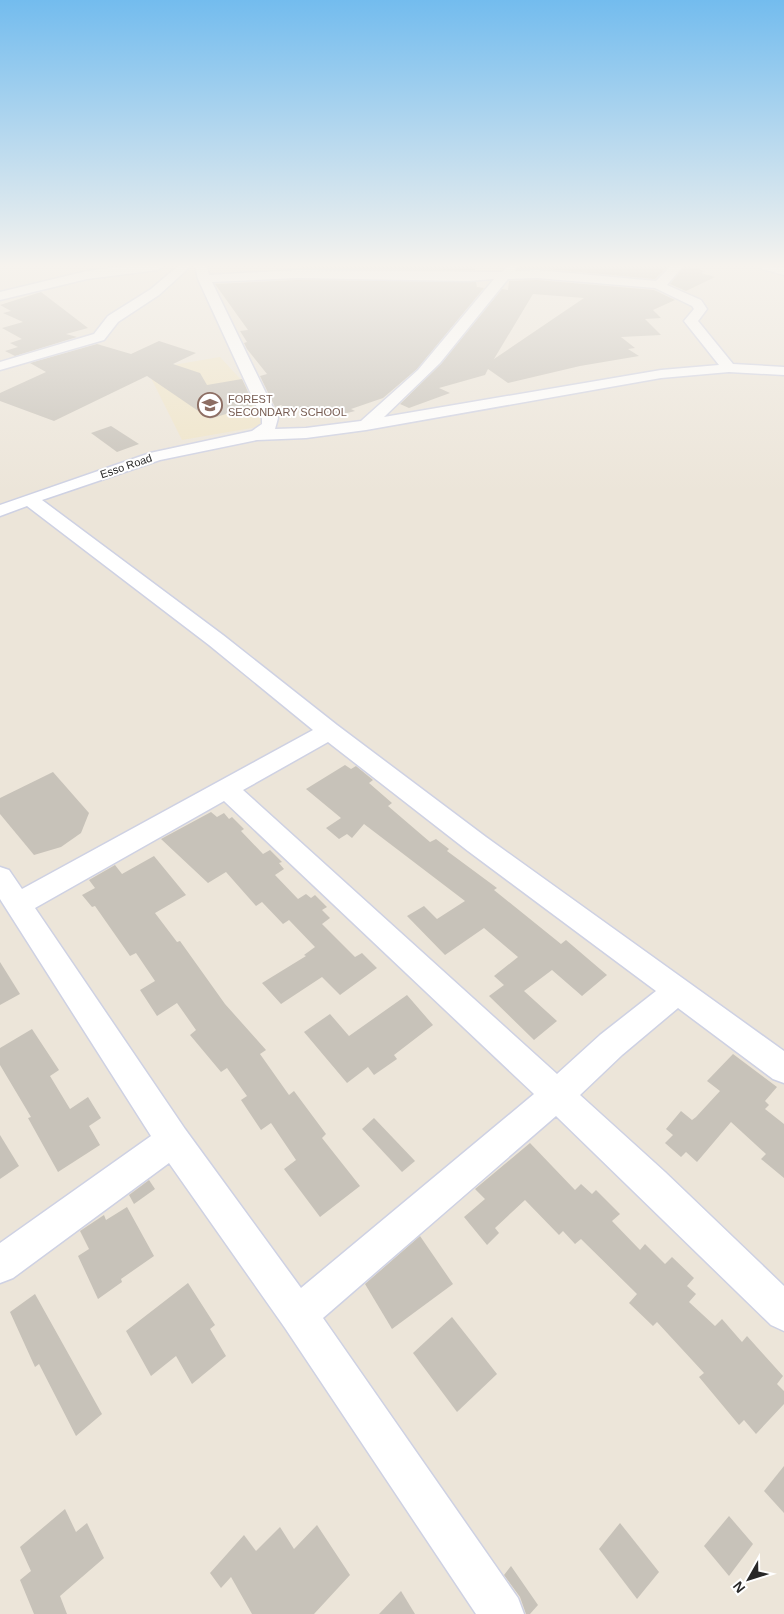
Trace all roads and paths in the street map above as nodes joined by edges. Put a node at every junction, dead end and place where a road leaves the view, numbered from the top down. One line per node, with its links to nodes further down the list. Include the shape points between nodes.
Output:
1 (84, 341): 5 (street)
2 (234, 341): 9 (street, via 270,418 270,426)
3 (449, 341): 8 (street, via 423,372)
4 (707, 341): 6 (street)
5 (0, 366)
6 (729, 368): 7 (street, Esso Road); 8 (street, Esso Road, via 661,374)
7 (784, 371)
8 (366, 425): 9 (street, Esso Road)
9 (257, 435): 10 (street, Esso Road, via 156,456)
10 (29, 499): 11 (street, Esso Road); 12 (street, via 216,640)
11 (0, 512)
12 (329, 731): 13 (street); 15 (street)
13 (226, 788): 14 (street); 17 (street)
14 (9, 890): 18 (street)
15 (678, 991): 16 (street); 17 (street, via 611,1045)
16 (784, 1069)
17 (556, 1096): 20 (street, via 653,1184); 21 (street)
18 (173, 1140): 19 (street); 21 (street)
19 (0, 1265)
20 (784, 1312)
21 (298, 1315): 22 (street)
22 (502, 1614)

